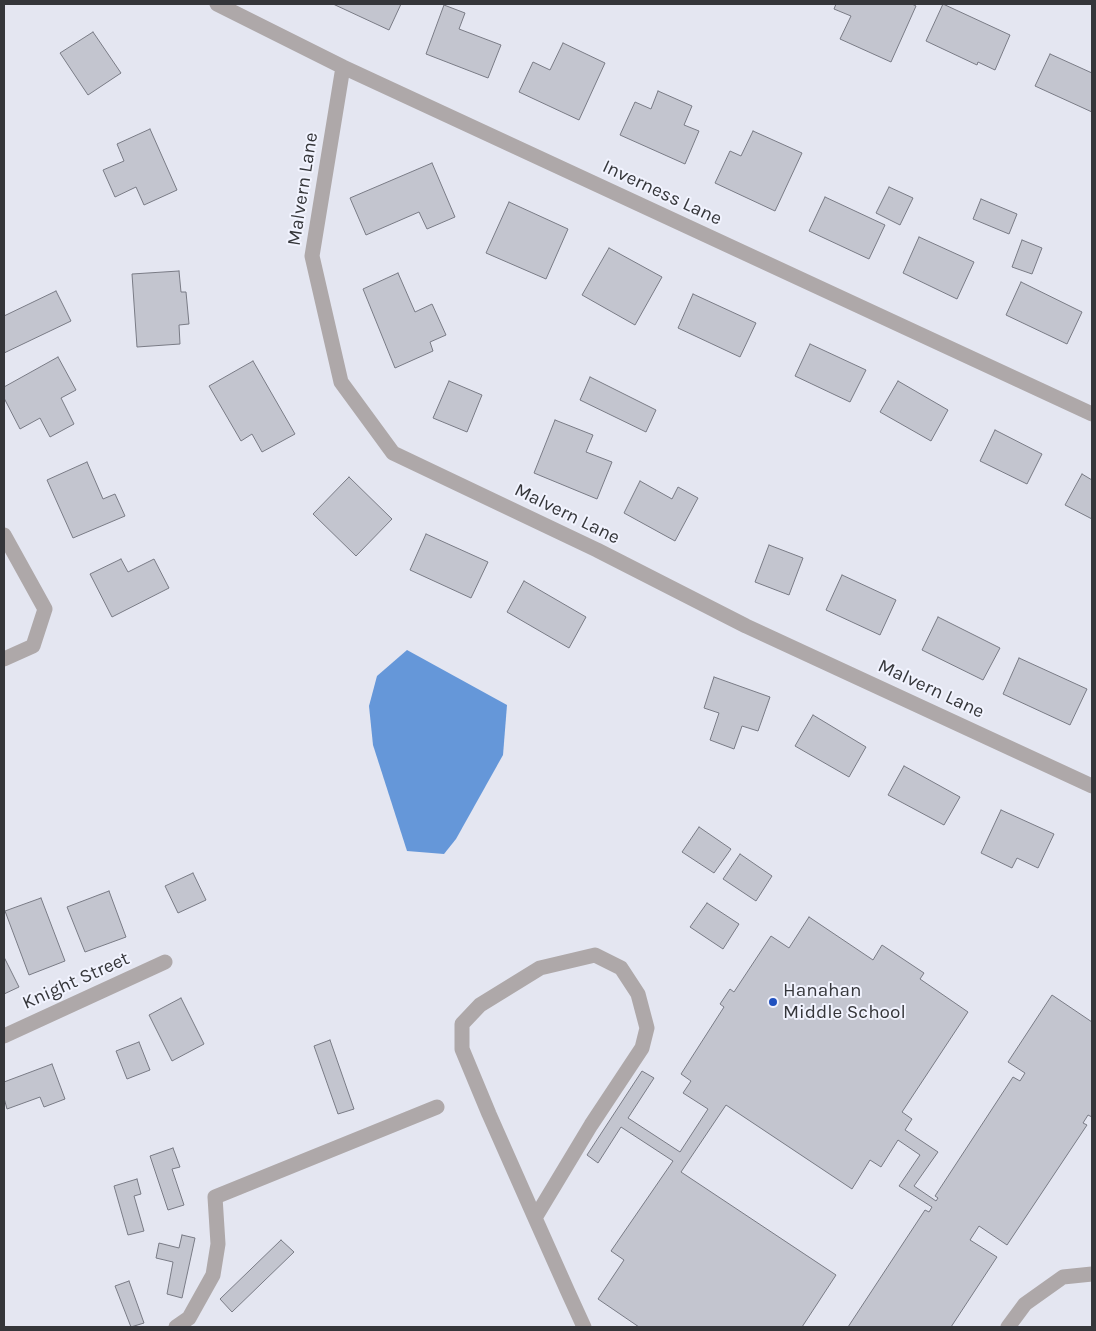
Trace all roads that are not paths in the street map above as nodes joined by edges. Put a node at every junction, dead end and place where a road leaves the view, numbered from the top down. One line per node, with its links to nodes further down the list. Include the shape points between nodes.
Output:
1 (217, 4): 2 (street, Inverness Lane)
2 (344, 68): 3 (street, Inverness Lane); 6 (street, Malvern Lane, via 312,256 341,382 393,453 597,550 746,626)
3 (1092, 414)
4 (4, 535): 5 (street, via 45,610 33,646)
5 (4, 659)
6 (1092, 786)
7 (165, 962): 8 (street, Knight Street)
8 (4, 1036)
9 (437, 1107): 12 (street, via 216,1197 218,1244 213,1275 189,1318)
10 (536, 1218): 10 (street, via 590,1125 642,1048 648,1028 638,994 621,968 595,955 540,968 480,1005 462,1024 462,1049); 13 (street)
11 (1092, 1274): 14 (street, via 1064,1277 1025,1304)
12 (176, 1327)
13 (584, 1327)
14 (1008, 1327)

